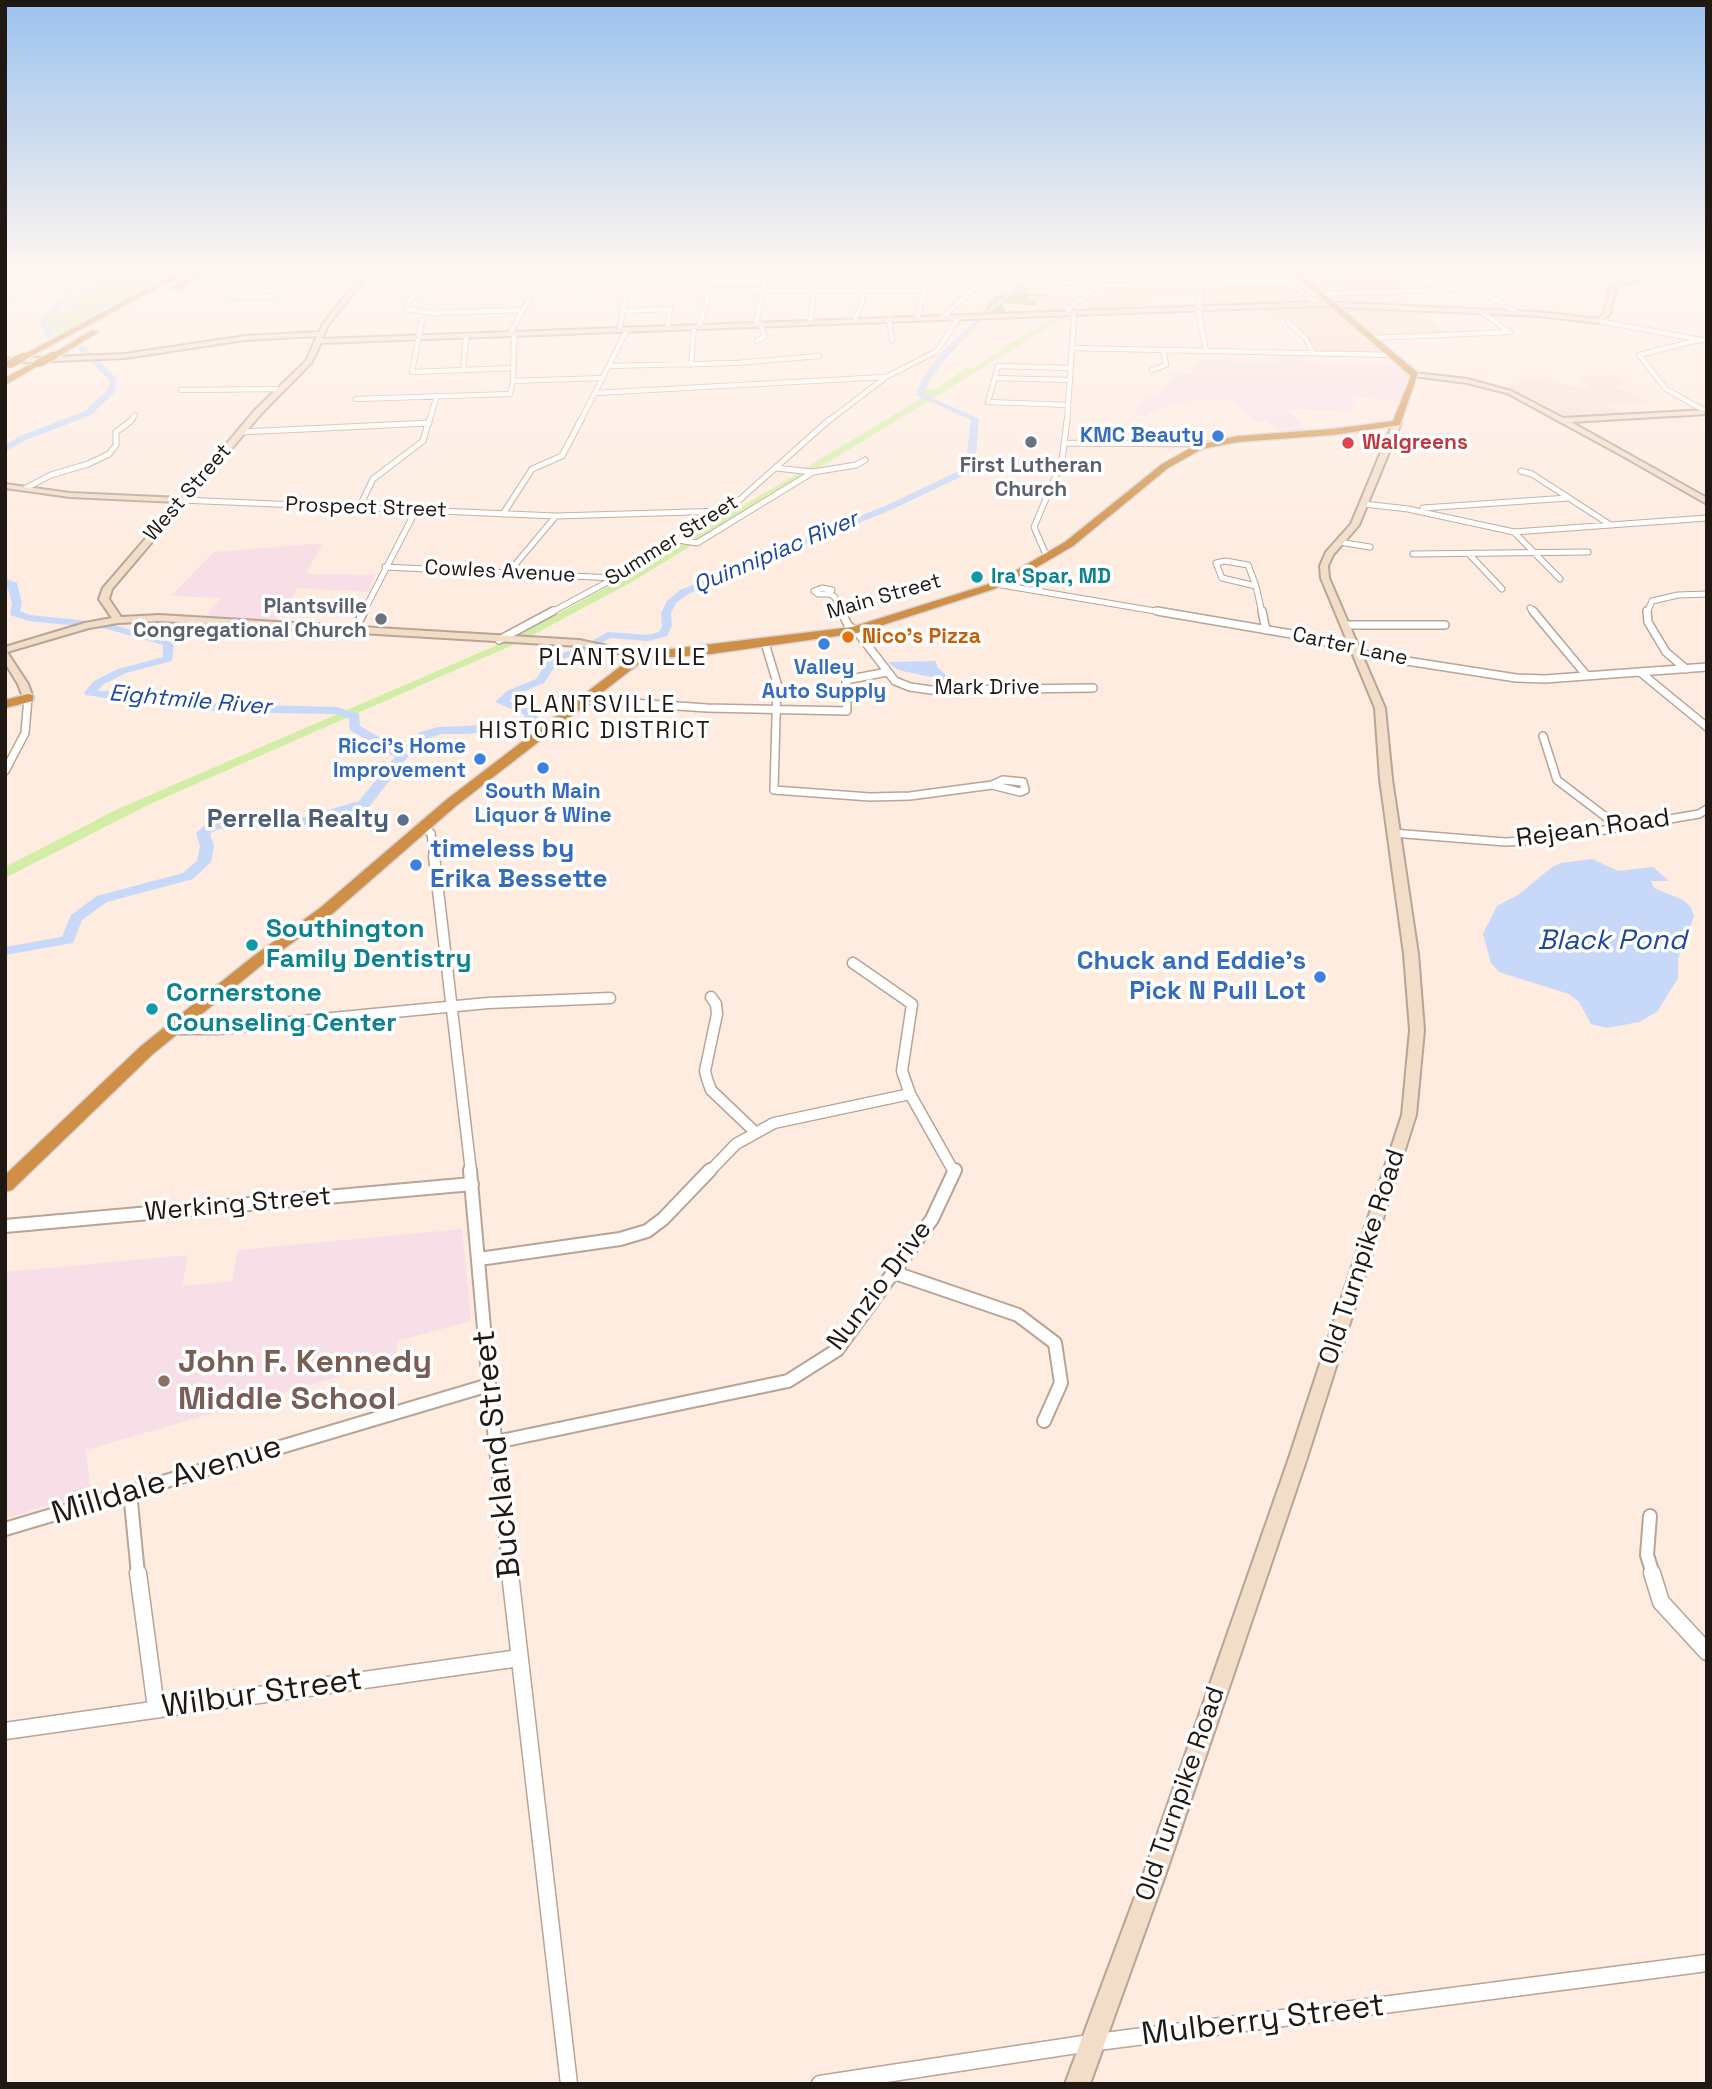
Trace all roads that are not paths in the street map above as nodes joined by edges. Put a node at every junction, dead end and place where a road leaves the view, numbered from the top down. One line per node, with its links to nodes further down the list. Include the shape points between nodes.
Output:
1 (27, 369): 19 (highway, bridge)
2 (301, 369): 20 (main road, West Street)
3 (413, 369): 12 (street)
4 (476, 369): 12 (street)
5 (514, 369): 18 (street)
6 (607, 369): 15 (street)
7 (901, 369): 14 (street, Summer Street)
8 (997, 369): 16 (street)
9 (1070, 369): 17 (street)
10 (1410, 369): 13 (highway)
11 (1651, 369): 26 (street, via 1666,389)
12 (463, 370)
13 (1415, 374): 28 (main road, via 1503,390); 30 (highway)
14 (886, 377): 22 (street); 35 (street, Summer Street, via 841,409)
15 (603, 378): 18 (street); 22 (street)
16 (995, 378): 17 (street); 25 (street, via 988,402)
17 (1069, 380): 25 (street)
18 (513, 381): 23 (street, via 510,394)
19 (5, 382)
20 (282, 388): 21 (street); 31 (main road, West Street)
21 (181, 390)
22 (595, 393): 48 (street, via 562,456 532,469)
23 (436, 398): 24 (street); 29 (street)
24 (356, 399)
25 (1068, 405): 32 (street)
26 (1707, 412): 28 (main road)
27 (135, 415): 39 (street, via 116,432 116,444 109,454)
28 (1562, 420): 42 (main road)
29 (429, 423): 31 (street); 44 (street, via 423,441 373,479)
30 (1398, 423): 33 (highway, Main Street); 43 (main road, Old Turnpike Road)
31 (242, 432): 41 (main road, West Street)
32 (1066, 443): 33 (street); 60 (street, via 1034,527)
33 (1212, 444): 60 (highway, Main Street, via 1165,466)
34 (865, 460): 37 (street)
35 (776, 468): 37 (street); 47 (street, Summer Street)
36 (1521, 471): 40 (street)
37 (813, 472): 53 (street, via 697,543)
38 (5, 486): 39 (main road, Prospect Street)
39 (26, 488): 41 (main road, Prospect Street, via 71,495)
40 (1568, 498): 45 (street); 51 (street)
41 (181, 500): 44 (street, Prospect Street); 71 (main road, West Street, via 106,592 104,599)
42 (1707, 502)
43 (1364, 504): 45 (street); 54 (main road, Old Turnpike Road, via 1355,525)
44 (359, 508): 46 (street, Prospect Street)
45 (1408, 509): 52 (street)
46 (416, 510): 48 (street, Prospect Street); 61 (street)
47 (727, 511): 49 (street, Prospect Street); 53 (street, Summer Street)
48 (503, 514): 49 (street, Prospect Street)
49 (556, 516): 62 (street)
50 (1707, 518): 51 (street)
51 (1609, 524): 52 (street)
52 (1514, 532): 57 (street)
53 (678, 540): 63 (street, Summer Street)
54 (1339, 542): 55 (street); 72 (main road, Old Turnpike Road, via 1324,566 1325,579)
55 (1370, 547)
56 (1588, 552): 57 (street)
57 (1534, 553): 59 (street); 64 (street)
58 (1413, 554): 59 (street)
59 (1470, 555): 67 (street)
60 (1047, 557): 65 (highway, Main Street)
61 (385, 567): 62 (street, Cowles Avenue); 76 (street)
62 (508, 573): 63 (street, Cowles Avenue)
63 (615, 578): 77 (street, Summer Street)
64 (1560, 579)
65 (996, 584): 74 (highway, Main Street); 75 (street, Carter Lane)
66 (1256, 586): 66 (street, via 1248,565 1216,563 1223,578); 75 (street)
67 (1502, 589)
68 (829, 594): 74 (street)
69 (1707, 594): 84 (street, via 1652,601 1647,612 1666,652)
70 (1530, 608): 87 (street)
71 (118, 620): 76 (main road, via 159,618); 79 (main road)
72 (1346, 625): 73 (street); 80 (main road, Old Turnpike Road)
73 (1445, 625)
74 (854, 630): 78 (highway, Main Street); 85 (street)
75 (1266, 630): 80 (street, Carter Lane, via 1324,640)
76 (354, 631): 77 (main road)
77 (499, 640): 82 (main road, via 590,645)
78 (765, 643): 82 (highway, Main Street); 92 (street, via 777,683)
79 (5, 650)
80 (1356, 652): 87 (street, Carter Lane, via 1516,678); 100 (main road, Old Turnpike Road, via 1380,708)
81 (5, 655): 89 (main road)
82 (642, 656): 90 (highway)
83 (1707, 667): 84 (street, Carter Lane)
84 (1686, 669): 86 (street, Carter Lane)
85 (887, 672): 88 (street, Mark Drive, via 895,681 931,690); 92 (street, via 846,681 847,711)
86 (1640, 672): 87 (street, Carter Lane); 93 (street)
87 (1587, 676)
88 (1093, 688)
89 (28, 698): 91 (highway); 95 (street, via 24,733)
90 (587, 700): 92 (street); 99 (highway)
91 (5, 704)
92 (775, 709): 96 (street, via 774,790 870,797)
93 (1705, 725)
94 (1543, 736): 98 (street, via 1557,780)
95 (5, 771)
96 (992, 785)
97 (1707, 808): 98 (street, Rejean Road, via 1699,814)
98 (1619, 827): 100 (street, Rejean Road, via 1505,842)
99 (423, 828): 104 (street, Buckland Street, via 431,833); 105 (highway, via 326,911)
100 (1393, 833): 124 (main road, Old Turnpike Road, via 1417,1030 1409,1115 1297,1461 1160,1857)
101 (853, 963): 106 (street, Nunzio Drive, via 912,1004 902,1071)
102 (711, 997): 107 (street, via 717,1014 707,1079 711,1090)
103 (610, 998): 104 (street)
104 (450, 1007): 105 (street, via 218,1029); 108 (street, Buckland Street)
105 (173, 1028): 109 (highway)
106 (910, 1094): 107 (street, via 774,1123); 112 (street, Nunzio Drive, via 955,1170 932,1219)
107 (755, 1132): 111 (street, via 736,1144 647,1231)
108 (472, 1184): 110 (street, Werking Street); 111 (street, Buckland Street)
109 (5, 1186)
110 (5, 1226)
111 (479, 1259): 113 (street, Buckland Street)
112 (895, 1273): 114 (street, via 1018,1315 1055,1343 1061,1383); 115 (street, Nunzio Drive, via 837,1350 788,1381)
113 (489, 1385): 115 (street, Buckland Street); 116 (street, Milldale Avenue)
114 (1044, 1421)
115 (496, 1442): 120 (street, Buckland Street)
116 (131, 1492): 118 (street, Milldale Avenue); 121 (street)
117 (1650, 1516): 119 (street, via 1647,1555 1661,1602)
118 (5, 1529)
119 (1707, 1653)
120 (519, 1658): 121 (street, Wilbur Street); 125 (street, Buckland Street)
121 (156, 1708): 122 (street, Wilbur Street)
122 (5, 1731)
123 (1707, 1963): 124 (street, Mulberry Street)
124 (1090, 2043): 126 (street, Mulberry Street); 127 (main road, Old Turnpike Road)
125 (569, 2084)
126 (820, 2084)
127 (1077, 2084)

